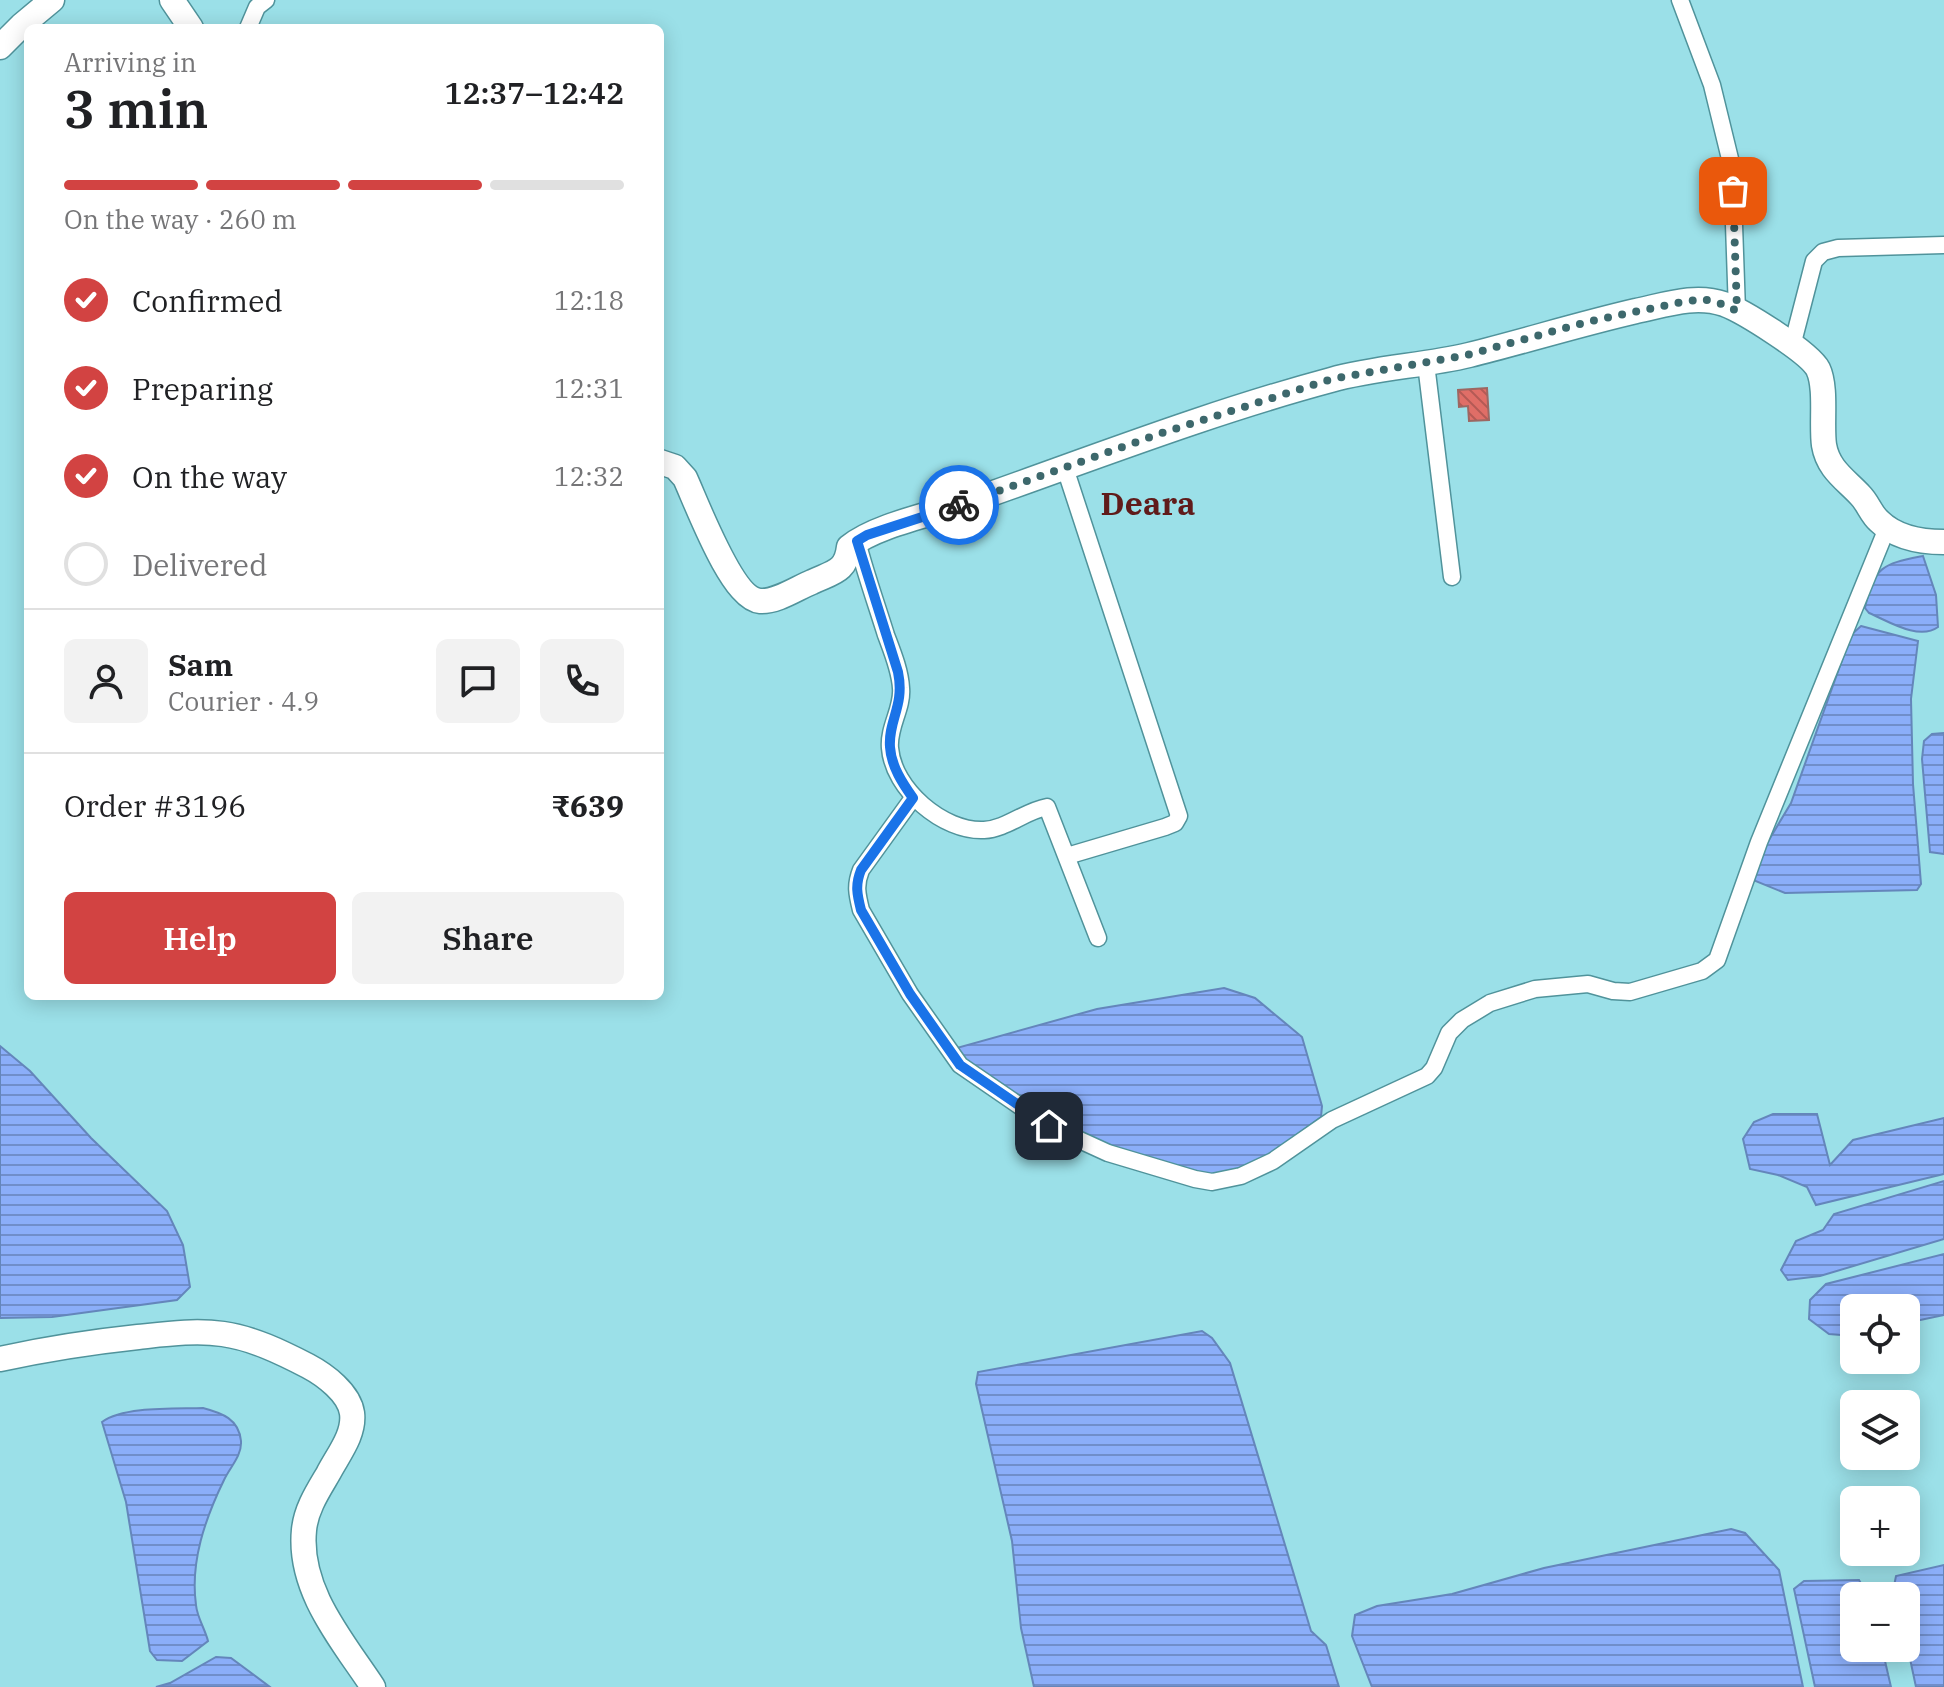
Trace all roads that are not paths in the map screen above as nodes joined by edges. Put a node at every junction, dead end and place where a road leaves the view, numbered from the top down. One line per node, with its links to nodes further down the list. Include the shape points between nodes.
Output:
1 (52, 0): 7 (main road)
2 (172, 0): 5 (main road)
3 (266, 0): 6 (street)
4 (1680, 0): 9 (street, via 1712,85 1732,167)
5 (188, 24)
6 (250, 24)
7 (0, 47)
8 (1944, 245): 10 (street, via 1823,252 1814,261)
9 (1737, 311): 10 (main road); 11 (main road, via 1703,299 1677,303)
10 (1792, 346): 14 (main road, via 1818,369 1830,465)
11 (1426, 364): 13 (main road, via 1332,379); 17 (street)
12 (664, 463): 15 (main road, via 685,478 731,575 743,593 759,601 839,570)
13 (1065, 468): 15 (main road); 19 (street, via 1179,816 1165,827)
14 (1887, 528): 16 (main road, via 1908,538); 18 (street, via 1759,842 1724,947 1711,966 1630,992 1588,984 1535,989 1490,1003 1449,1033 1427,1076 1332,1120 1241,1176 1212,1182 1108,1153 1049,1126 960,1065 910,994 857,895 861,870)
15 (857, 541): 18 (street, via 902,690 890,748)
16 (1944, 542)
17 (1452, 577)
18 (913, 798): 19 (street, via 943,818 983,830 1047,807)
19 (1067, 856): 20 (street)
20 (1098, 938)
21 (0, 1359): 22 (main road, via 110,1340 222,1334 290,1357 335,1385 352,1411 352,1424 311,1504 304,1529 305,1563 325,1614)
22 (373, 1687)

